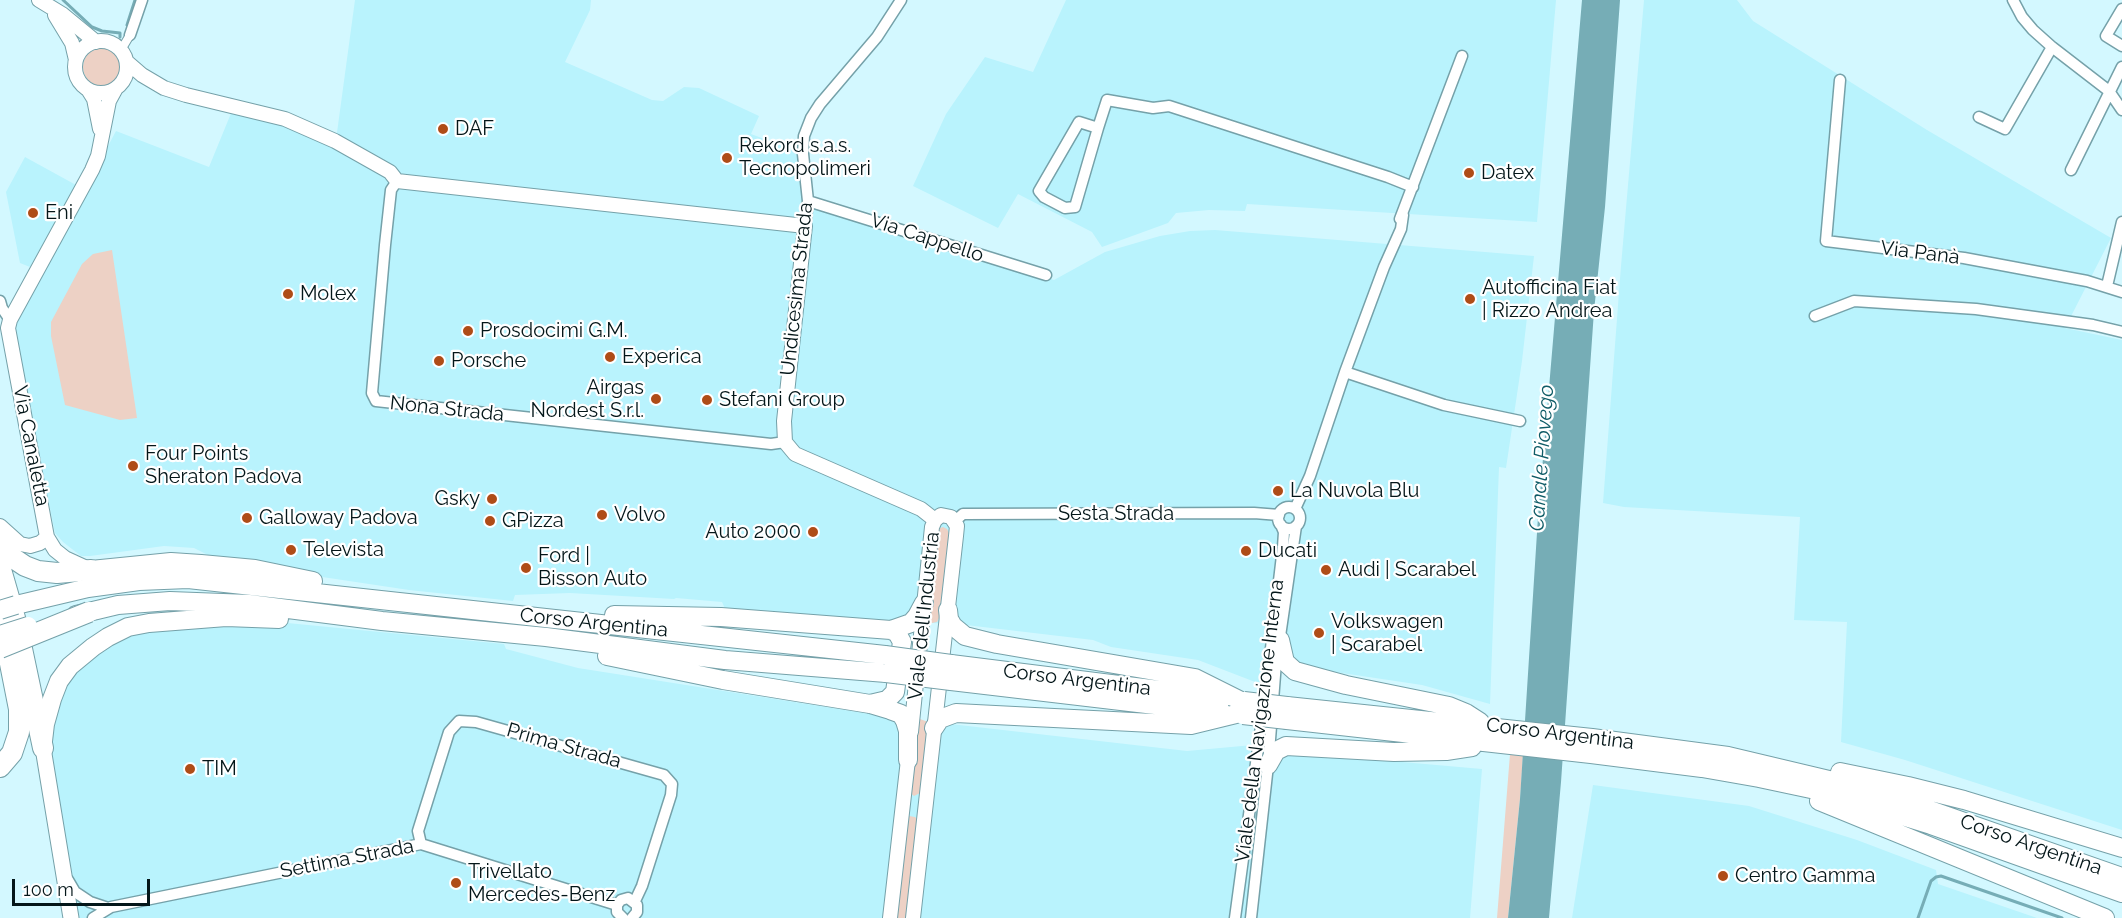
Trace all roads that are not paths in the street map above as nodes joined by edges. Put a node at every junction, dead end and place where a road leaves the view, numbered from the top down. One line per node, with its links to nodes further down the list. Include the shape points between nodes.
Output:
1 (142, 0): 6 (street)
2 (901, 0): 26 (street, Undicesima Strada, via 877,38 810,118 803,154)
3 (2013, 0): 9 (street, via 2022,17)
4 (44, 3): 7 (street); 12 (street, via 64,27)
5 (2122, 9): 8 (street, via 2106,36)
6 (130, 35): 10 (street)
7 (96, 42): 10 (street, via 114,44); 12 (street, via 84,48)
8 (2122, 46)
9 (2052, 47): 18 (street); 20 (street, via 2005,129)
10 (124, 56): 15 (street, via 126,77); 16 (street, via 142,75)
11 (1462, 56): 25 (street, Viale della Navigazione Interna)
12 (76, 60): 17 (street, via 78,78)
13 (2122, 67): 18 (street)
14 (1840, 80): 30 (street, Via Panà, via 1826,241 1964,258)
15 (118, 87): 16 (street); 17 (street, via 107,93); 22 (street, via 109,101)
16 (164, 88): 24 (street, via 285,119 335,141 390,172)
17 (89, 90): 22 (street)
18 (2109, 91): 19 (street); 23 (street)
19 (2122, 110)
20 (1979, 117)
21 (1098, 128): 21 (street, via 1079,122 1039,191 1044,197 1065,208 1075,207); 25 (street, via 1107,100 1153,108 1169,106)
22 (102, 138): 34 (street, via 92,170)
23 (2071, 170)
24 (397, 181): 28 (street); 38 (street, Nona Strada, via 391,190 385,245 372,393 376,401 771,444)
25 (1413, 187): 36 (street, Viale della Navigazione Interna, via 1388,246)
26 (808, 201): 28 (street, Undicesima Strada); 29 (street, Via Cappello)
27 (2122, 222): 30 (street)
28 (806, 226): 38 (street, Undicesima Strada, via 784,421)
29 (1046, 275)
30 (2107, 286): 31 (street)
31 (2122, 292)
32 (0, 301): 34 (street, Via Canaletta)
33 (1815, 316): 35 (street, via 1854,301 1976,309)
34 (9, 320): 45 (street, Via Canaletta)
35 (2122, 332)
36 (1345, 372): 37 (street, via 1444,405); 39 (street, Viale della Navigazione Interna)
37 (1520, 420)
38 (785, 442): 40 (street, via 795,454 921,509)
39 (1295, 509): 41 (street, via 1284,508); 44 (street, Viale della Navigazione Interna, via 1300,518)
40 (935, 519): 42 (street, Viale dell'Industria, via 941,515); 50 (street, Viale dell'Industria)
41 (1280, 520): 42 (street, Sesta Strada, via 1254,513 963,514); 44 (street, via 1288,528); 89 (street, Viale della Navigazione Interna, via 1283,547)
42 (955, 521): 52 (street, Viale dell'Industria)
43 (0, 526): 45 (street, via 20,544 30,546)
44 (1296, 526): 59 (street, Viale della Navigazione Interna)
45 (47, 537): 48 (street, via 64,558)
46 (0, 541): 48 (highway, via 14,558 38,571)
47 (0, 566): 69 (highway, via 17,625)
48 (91, 570): 49 (highway, via 171,562 228,566 347,585)
49 (384, 599): 51 (highway, Corso Argentina, via 171,579 88,588); 53 (highway, Corso Argentina)
50 (924, 603): 56 (highway, via 911,622); 71 (street, Viale dell'Industria)
51 (6, 609): 73 (highway, via 19,732 12,753)
52 (948, 610): 64 (highway, via 953,626 965,636 1196,678); 65 (street, Viale dell'Industria)
53 (485, 611): 56 (highway, via 721,617); 61 (highway, Corso Argentina)
54 (89, 612): 55 (highway, Corso Argentina, via 118,605 212,602); 58 (highway, Corso Argentina, bridge); 60 (highway, bridge)
55 (382, 621): 57 (highway, Corso Argentina); 69 (highway, via 322,624 226,616 128,627 93,646 65,673 52,699)
56 (891, 630): 63 (highway, via 902,642 896,692 887,700)
57 (482, 632): 61 (highway, Corso Argentina, via 725,660); 63 (highway, via 723,680)
58 (0, 635)
59 (1280, 640): 66 (highway, via 1285,662 1295,671 1449,706 1466,713); 72 (street, Viale della Navigazione Interna)
60 (0, 648)
61 (886, 664): 64 (highway, Corso Argentina, bridge)
62 (0, 675): 68 (highway, via 7,723)
63 (870, 704): 71 (highway, via 899,713 905,721)
64 (1241, 708): 65 (highway, via 1191,725 956,713 940,719); 66 (highway, Corso Argentina, bridge)
65 (934, 728): 88 (street, Viale dell'Industria)
66 (1493, 735): 67 (highway, Corso Argentina); 72 (highway, via 1446,751 1286,746 1276,751)
67 (1592, 746): 70 (highway, Corso Argentina); 74 (highway, Corso Argentina)
68 (0, 747)
69 (42, 748): 77 (main road)
70 (1728, 756): 76 (highway, via 1908,786); 78 (highway, Corso Argentina, via 1927,809)
71 (908, 760): 87 (street, Viale dell'Industria)
72 (1268, 765): 90 (street, Viale della Navigazione Interna)
73 (0, 767)
74 (1759, 778): 79 (highway, Corso Argentina, via 1825,792 1931,825); 91 (highway)
75 (420, 844): 80 (street, Prima Strada, via 418,831 449,732 459,721 476,722 664,775 672,784); 81 (street, Settima Strada); 82 (street, Settima Strada)
76 (2122, 848)
77 (63, 868): 82 (street, via 75,892); 83 (main road)
78 (2122, 877)
79 (2122, 893)
80 (635, 901): 81 (street, via 624,898); 86 (street, Prima Strada, via 638,909)
81 (617, 905): 85 (street)
82 (108, 908): 84 (street, Settima Strada)
83 (71, 918)
84 (93, 918)
85 (623, 918)
86 (632, 918)
87 (890, 918)
88 (913, 918)
89 (1235, 918)
90 (1251, 918)
91 (2104, 918)

